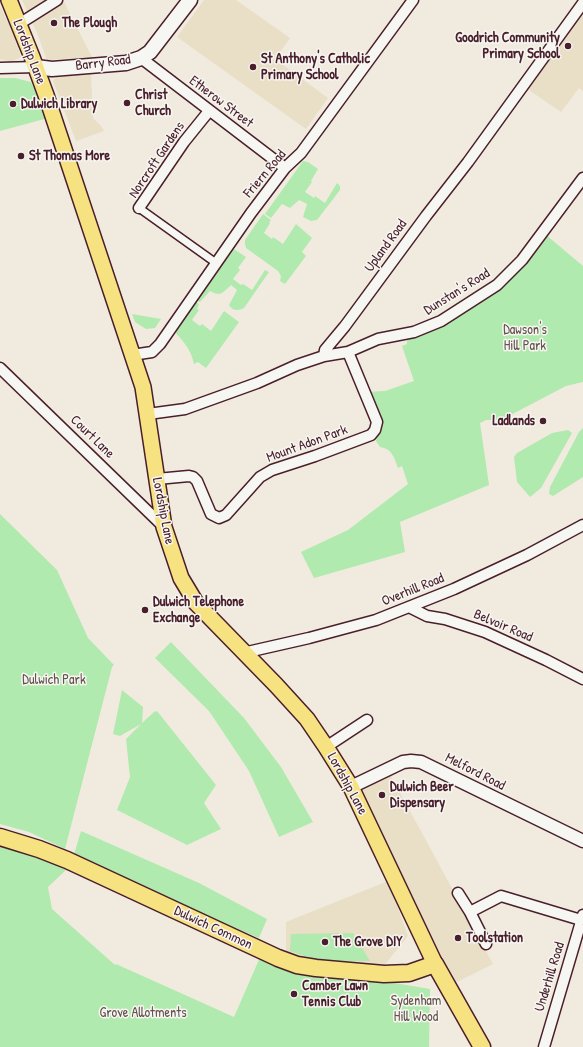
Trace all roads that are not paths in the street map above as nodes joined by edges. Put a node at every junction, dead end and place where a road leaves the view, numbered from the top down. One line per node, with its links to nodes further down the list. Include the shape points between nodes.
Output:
1 (9, 0): 6 (main road, Lordship Lane)
2 (57, 0): 6 (street)
3 (190, 0): 7 (main road, Barry Road, via 150,52)
4 (413, 0): 11 (street, Friern Road, via 301,153)
5 (583, 3): 17 (street, Upland Road, via 468,162 325,350)
6 (18, 24): 8 (main road, Lordship Lane)
7 (141, 58): 8 (main road, Barry Road, via 126,63 52,69); 10 (street, Etherow Street)
8 (36, 67): 9 (street); 16 (main road, Lordship Lane)
9 (0, 68)
10 (209, 111): 11 (street, Etherow Street); 13 (street, Norcroft Gardens, via 184,142)
11 (285, 168): 14 (street, Friern Road)
12 (583, 178): 15 (street, Dunstan's Road, via 522,260 496,285 441,321 414,332 378,339)
13 (139, 208): 14 (street, Norcroft Gardens)
14 (216, 263): 16 (street, Friern Road, via 160,344 152,352)
15 (348, 352): 17 (street, Dunstan's Road); 20 (street, Mount Adon Park, via 377,422 371,435 272,470 260,477 226,515 219,518 212,514 194,477)
16 (132, 355): 19 (main road, Lordship Lane, via 143,387)
17 (324, 356): 19 (street, via 184,409)
18 (0, 368): 22 (street, Court Lane)
19 (148, 414): 20 (main road, Lordship Lane)
20 (157, 479): 22 (main road, Lordship Lane)
21 (583, 525): 23 (street, Overhill Road, via 527,555)
22 (164, 528): 24 (main road, Lordship Lane, via 181,578 193,600)
23 (409, 607): 24 (street, Overhill Road, via 376,620); 25 (street, Belvoir Road, via 427,616 485,632)
24 (243, 653): 27 (main road, Lordship Lane, via 307,720)
25 (583, 679)
26 (367, 720): 27 (street)
27 (326, 747): 28 (main road, Lordship Lane)
28 (351, 787): 30 (street, Melford Road, via 403,762 421,762); 35 (main road, Lordship Lane)
29 (0, 837): 35 (highway, Dulwich Common, via 67,860 297,965 403,974)
30 (583, 841)
31 (458, 893): 32 (street)
32 (470, 912): 33 (street, via 501,896); 34 (street)
33 (582, 918): 37 (street, Underhill Road)
34 (486, 944)
35 (435, 964): 36 (highway, Lordship Lane)
36 (482, 1047)
37 (544, 1047)

